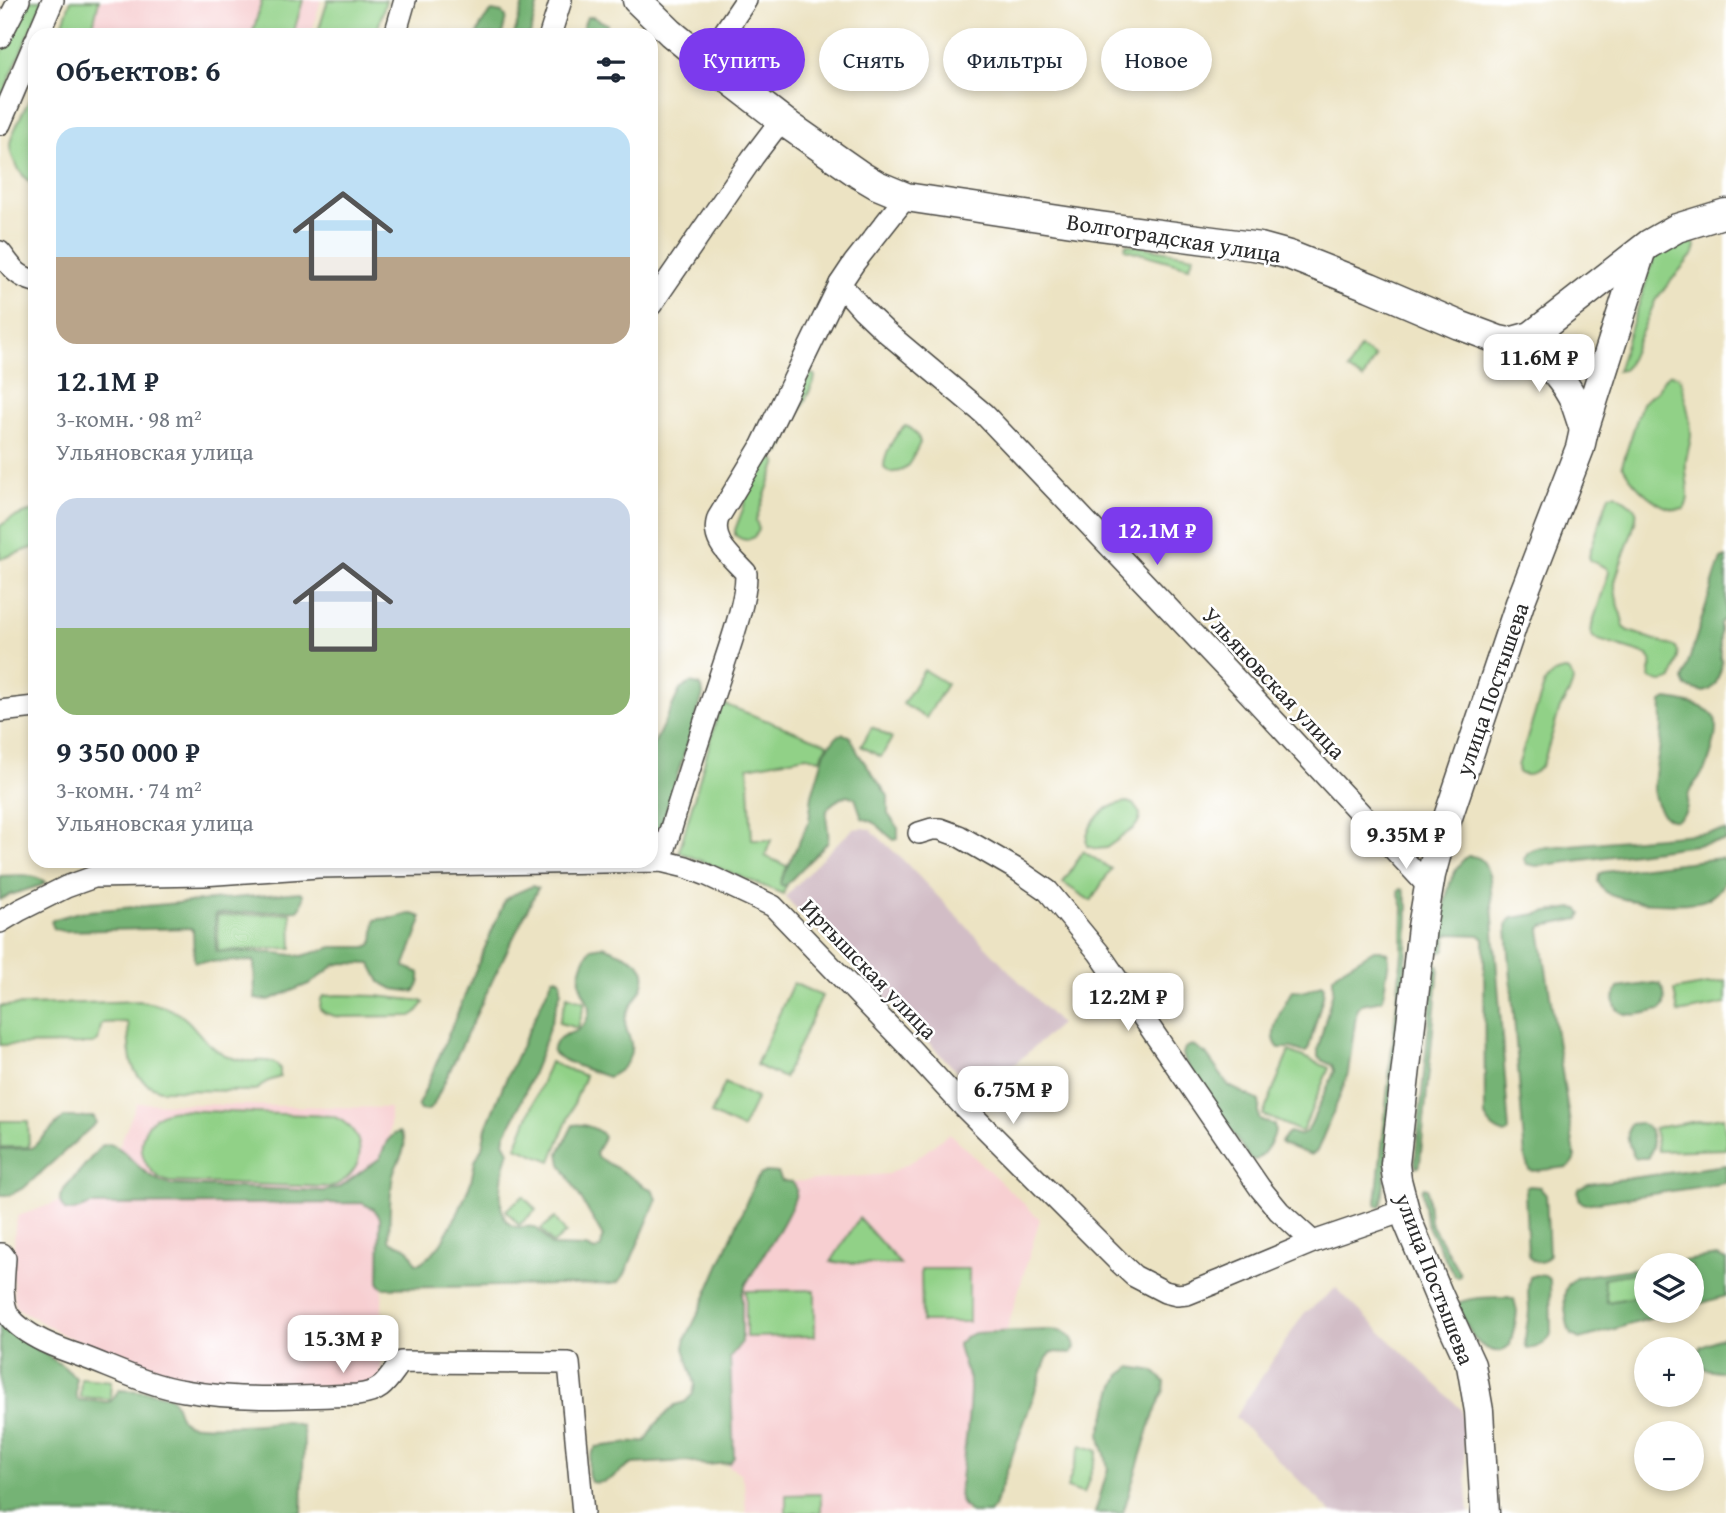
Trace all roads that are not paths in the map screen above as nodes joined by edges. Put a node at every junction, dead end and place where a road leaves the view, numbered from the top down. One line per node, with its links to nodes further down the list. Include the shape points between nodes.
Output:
1 (19, 0): 11 (street)
2 (53, 0): 7 (street)
3 (405, 0): 8 (street)
4 (561, 0): 9 (street)
5 (637, 0): 12 (main road, Волгоградская улица)
6 (746, 0): 10 (street)
7 (41, 28)
8 (397, 28)
9 (552, 28)
10 (727, 28)
11 (0, 37)
12 (679, 40)
13 (28, 58): 16 (street)
14 (745, 91): 15 (main road, Волгоградская улица)
15 (782, 119): 17 (main road, Волгоградская улица, via 860,175); 23 (street)
16 (0, 124)
17 (906, 197): 22 (street); 24 (main road, Волгоградская улица, via 1260,247 1459,326 1499,340)
18 (1726, 213): 20 (main road, via 1677,228)
19 (0, 251): 21 (street, via 14,272)
20 (1641, 252): 24 (main road, via 1552,321); 25 (main road, улица Постышева)
21 (28, 279)
22 (841, 284): 30 (street, via 761,447 716,524 717,538 746,573 746,582); 32 (street, Ульяновская улица, via 885,331 984,414)
23 (658, 295)
24 (1518, 341): 25 (main road, via 1535,352 1562,384)
25 (1584, 430): 32 (main road, улица Постышева, via 1520,603)
26 (28, 708): 27 (street)
27 (0, 711)
28 (919, 832): 35 (street, via 940,829 959,836 1048,891 1099,953 1260,1188)
29 (658, 861): 30 (street, Иртышская улица)
30 (661, 861): 35 (street, Иртышская улица, via 707,875 773,906 963,1106 1134,1276 1165,1292 1187,1294)
31 (277, 868): 33 (street, Иртышская улица, via 94,877)
32 (1428, 886): 34 (main road, улица Постышева, via 1395,1164)
33 (0, 922)
34 (1404, 1211): 35 (street, Иртышская улица); 38 (main road, улица Постышева, via 1471,1365 1479,1411)
35 (1313, 1242)
36 (0, 1254): 37 (street, via 5,1258 3,1300 8,1315 26,1330 61,1349 184,1391 261,1398 357,1395 383,1386 401,1362 569,1363)
37 (583, 1513)
38 (1485, 1513)

